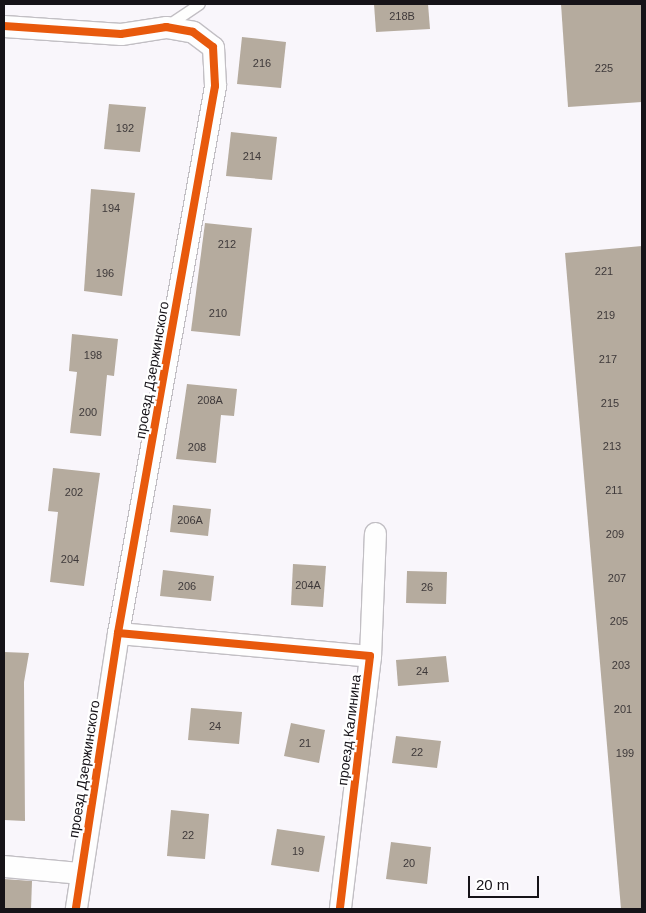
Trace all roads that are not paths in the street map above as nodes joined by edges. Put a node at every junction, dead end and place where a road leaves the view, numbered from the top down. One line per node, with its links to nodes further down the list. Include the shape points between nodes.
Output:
1 (200, 4): 3 (lane)
2 (4, 26): 3 (street, проезд Дзержинского, via 121,34)
3 (166, 27): 5 (street, проезд Дзержинского, via 193,32 212,47 215,86)
4 (375, 533): 6 (street)
5 (118, 633): 6 (street, проезд Калинина); 8 (street, проезд Дзержинского)
6 (370, 656): 10 (street, проезд Калинина)
7 (4, 866): 8 (street)
8 (80, 873): 9 (street, проезд Дзержинского)
9 (76, 909)
10 (340, 909)

